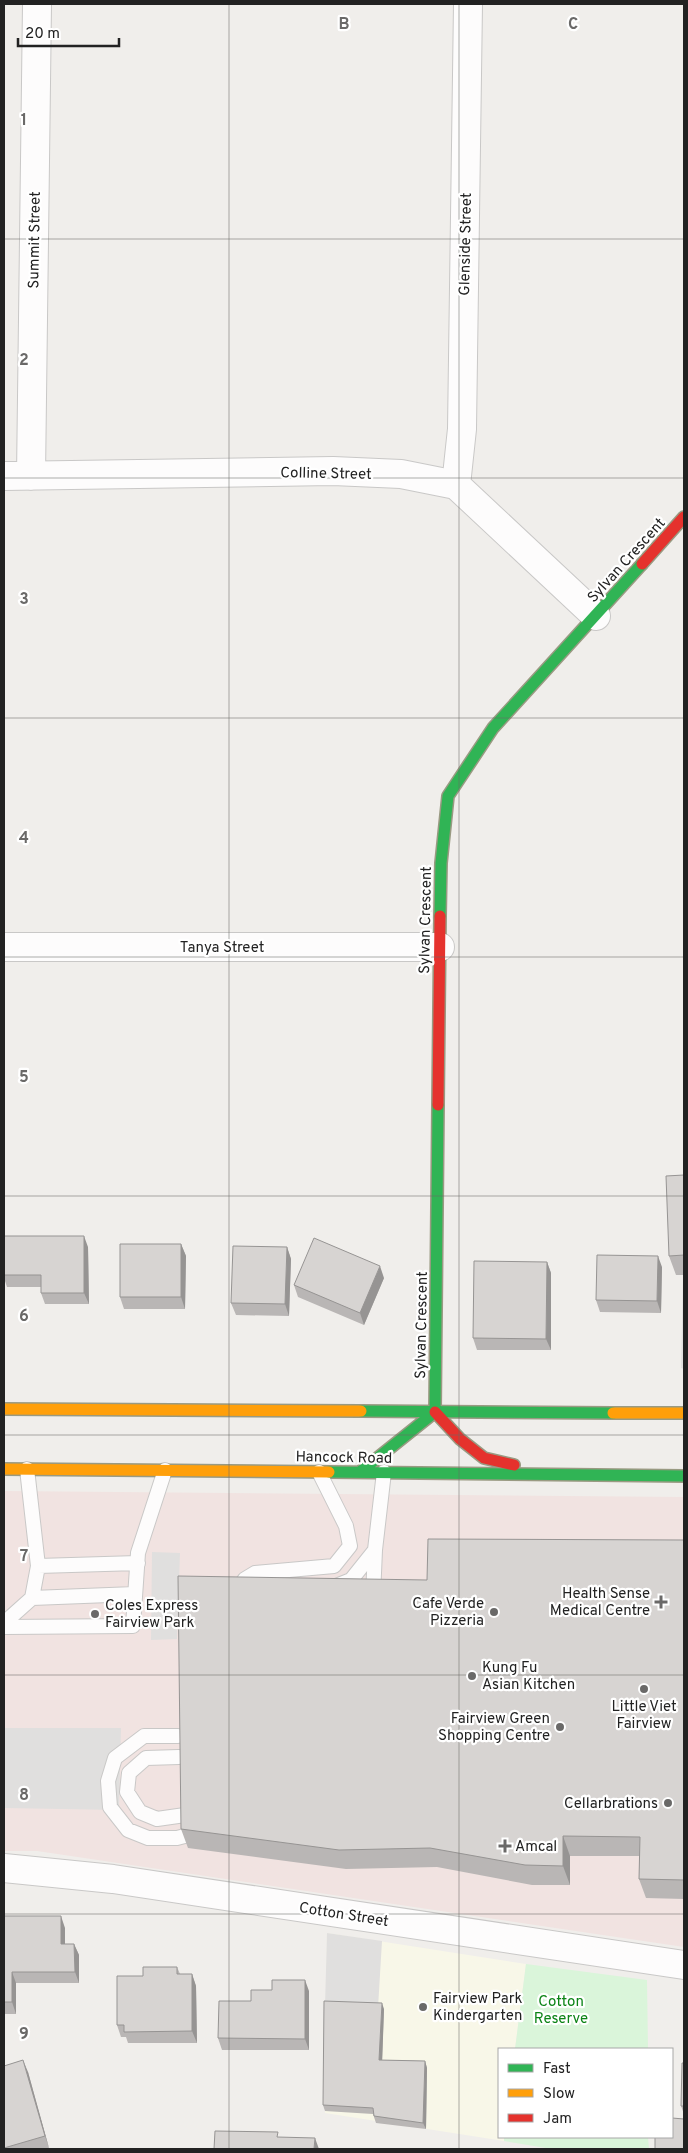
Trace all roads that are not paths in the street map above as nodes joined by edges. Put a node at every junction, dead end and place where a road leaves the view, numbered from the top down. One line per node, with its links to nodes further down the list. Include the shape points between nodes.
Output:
1 (37, 4): 4 (street, Summit Street)
2 (468, 4): 5 (street, Glenside Street, via 462,429)
3 (4, 476): 4 (street, Colline Street)
4 (31, 476): 5 (street, Colline Street, via 334,471 401,474)
5 (456, 485): 7 (street)
6 (684, 517): 7 (main road, Sylvan Crescent)
7 (596, 616): 9 (main road, Sylvan Crescent, via 492,728 448,796 441,863)
8 (4, 947): 9 (street, Tanya Street)
9 (440, 948): 11 (main road, Sylvan Crescent)
10 (4, 1409): 11 (main road)
11 (435, 1412): 12 (main road); 17 (main road); 19 (main road, via 460,1439 484,1458)
12 (684, 1413)
13 (4, 1469): 14 (main road, Hancock Road)
14 (27, 1469): 15 (main road, Hancock Road); 23 (lane)
15 (165, 1470): 16 (main road, Hancock Road); 22 (lane, via 138,1553)
16 (319, 1472): 17 (main road, Hancock Road); 27 (lane, via 346,1526 350,1546 334,1566 255,1573)
17 (360, 1472): 18 (main road, Hancock Road)
18 (384, 1472): 19 (main road, Hancock Road); 21 (lane)
19 (546, 1474): 20 (main road, Hancock Road)
20 (684, 1476)
21 (375, 1550): 24 (lane, via 351,1580); 26 (lane)
22 (138, 1563): 23 (lane); 25 (lane)
23 (38, 1566): 28 (lane)
24 (322, 1592)
25 (135, 1594): 28 (lane); 30 (lane, via 133,1626)
26 (373, 1596)
27 (232, 1597)
28 (32, 1598): 29 (lane)
29 (4, 1623)
30 (4, 1627)
31 (178, 1736): 34 (lane, via 144,1736 115,1758 108,1781 110,1807 128,1830 148,1838 177,1838)
32 (179, 1757): 33 (lane, via 146,1758 129,1773 127,1792 140,1812 157,1819)
33 (214, 1813)
34 (213, 1829)
35 (4, 1868): 36 (street, Cotton Street, via 113,1878)
36 (684, 1965)

